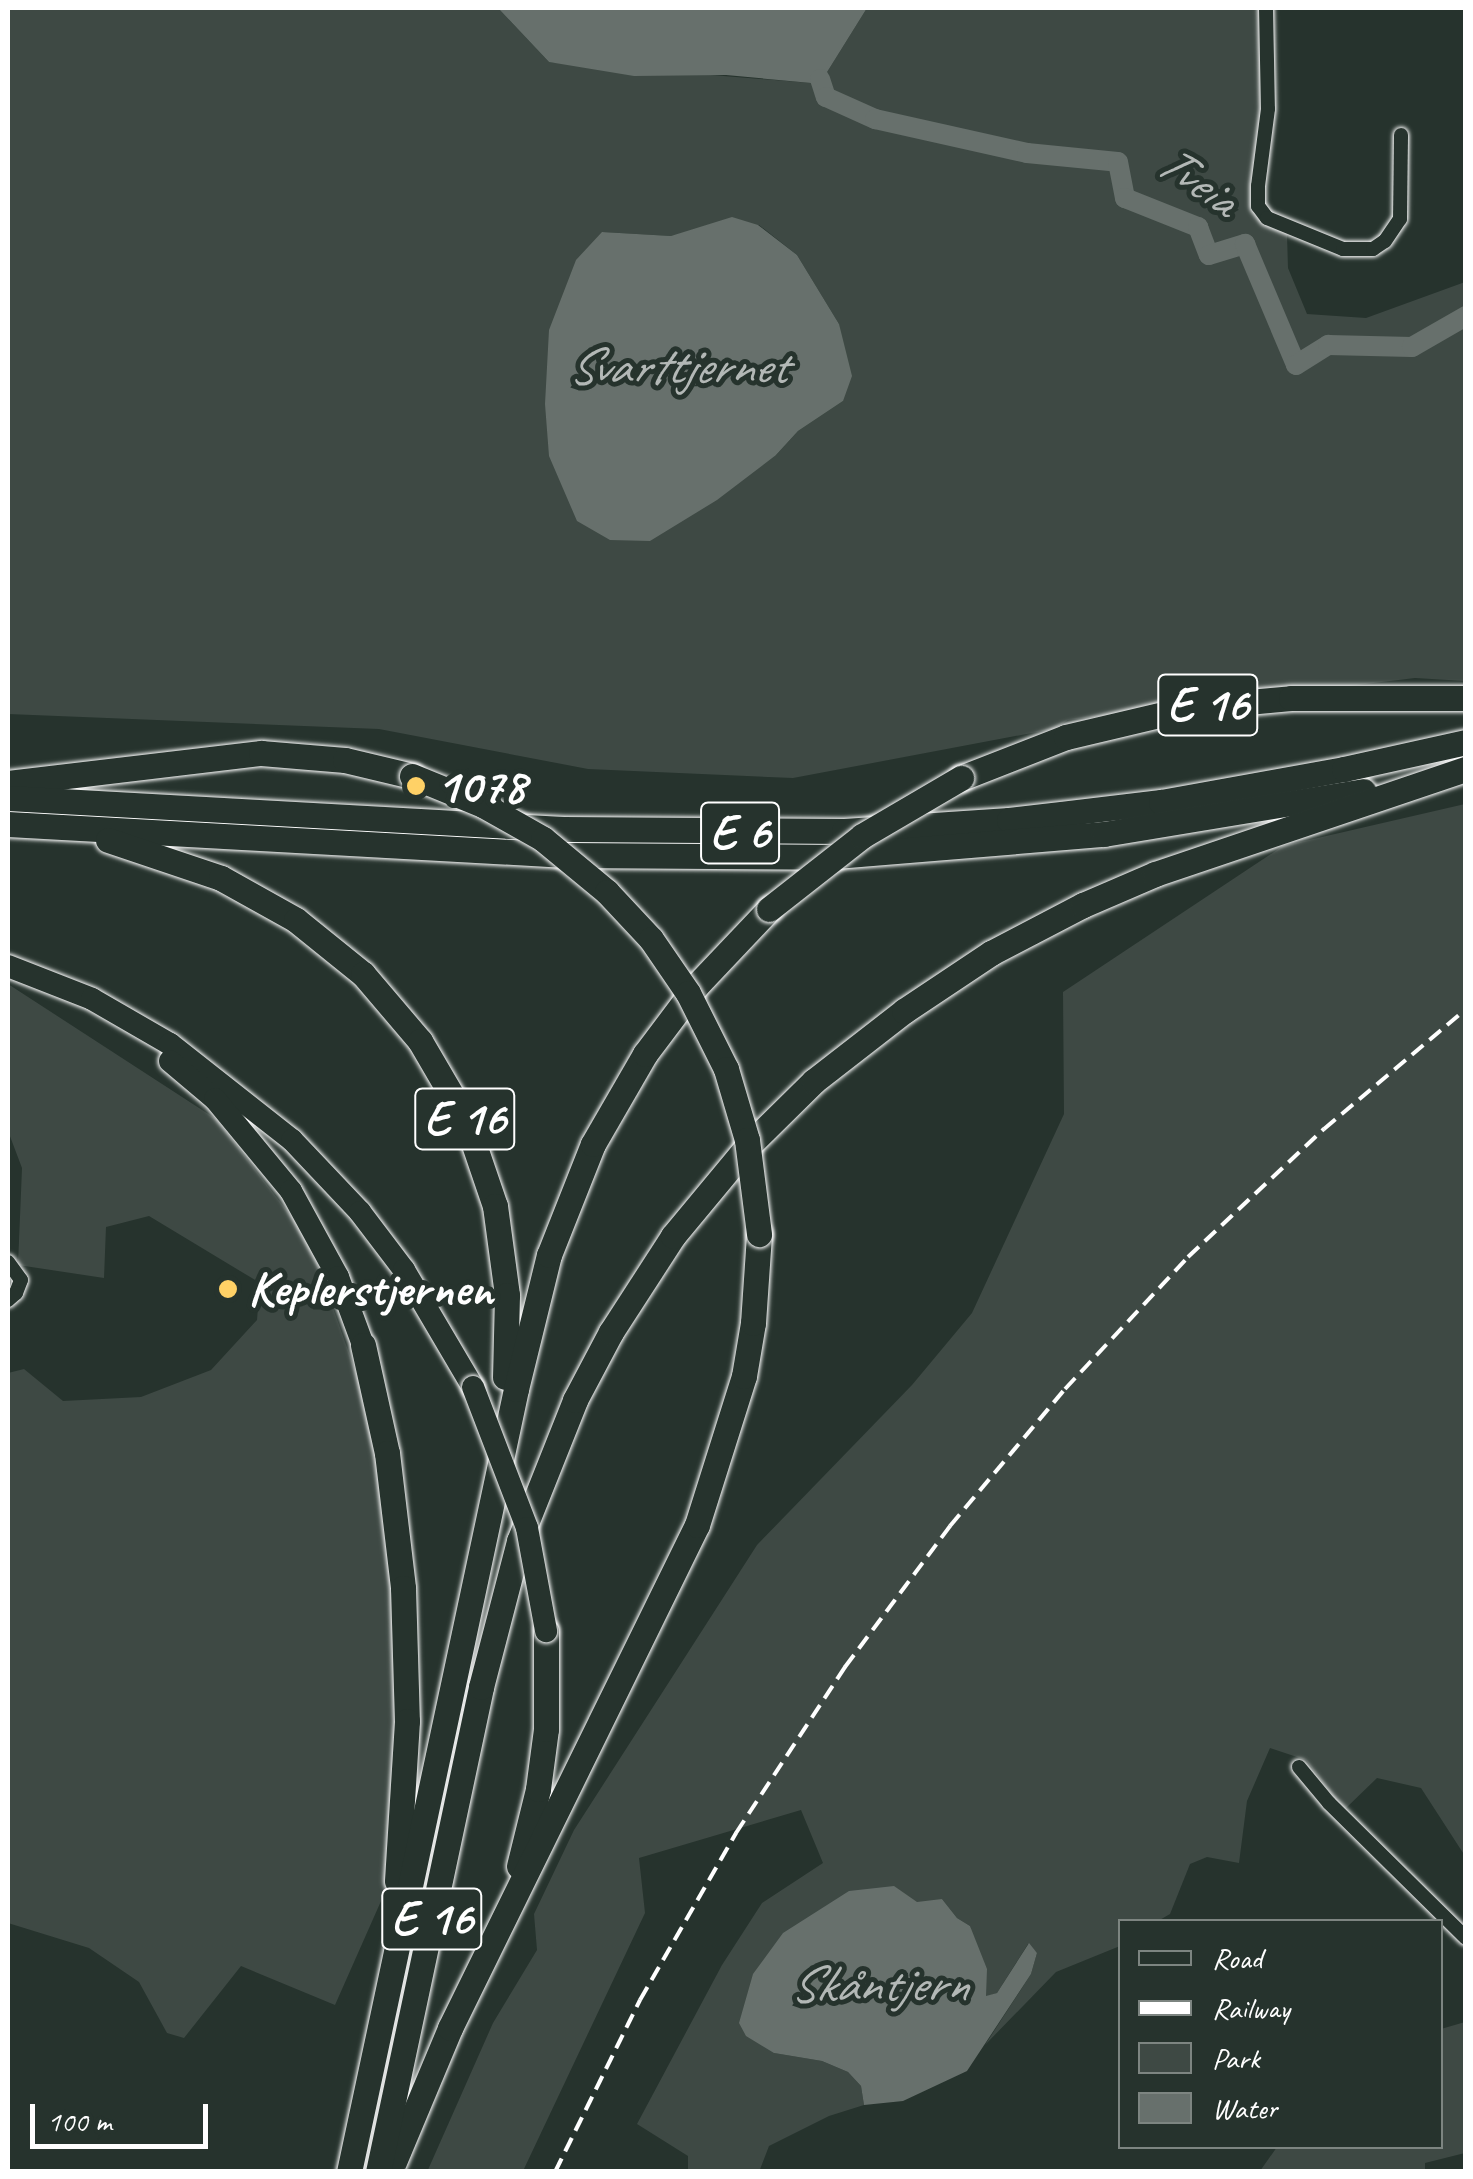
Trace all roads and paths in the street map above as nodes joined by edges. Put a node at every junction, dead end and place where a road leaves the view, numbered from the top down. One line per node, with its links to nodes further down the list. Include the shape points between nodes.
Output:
1 (1266, 8): 2 (street, via 1268,109 1258,206 1267,218 1344,250 1372,249 1385,241 1400,219)
2 (1401, 135)
3 (1466, 698): 14 (highway, E 16, bridge, via 1292,698 1193,707 1066,736 961,778 862,836 769,909 678,1008 593,1144 549,1255)
4 (1466, 742): 7 (highway, E 6, via 1160,802 844,831 563,829)
5 (1466, 768): 9 (highway, E 6, via 1163,826 823,856 566,854); 21 (highway, E 16, via 1155,874 991,953 814,1081 696,1207 598,1356 525,1524 481,1687)
6 (8, 783): 17 (highway, E 16, bridge, via 261,754 326,758 412,776 482,804 558,850 623,907 665,958 726,1069 747,1140 759,1234 744,1376 712,1484 668,1590)
7 (8, 798)
8 (8, 824): 9 (highway, E 6)
9 (45, 826): 14 (highway, E 16, via 173,860 271,904 352,964 420,1040 477,1148 505,1263 507,1354)
10 (15, 968): 13 (highway, E 16, via 139,1037 239,1124 316,1233); 15 (highway, E 16, bridge, via 92,1000 170,1044 292,1140 382,1239 473,1386 527,1528)
11 (8, 1262): 12 (street, via 20,1280)
12 (8, 1300)
13 (363, 1346): 19 (highway, E 16, via 393,1494 407,1680 398,1871 364,2052)
14 (494, 1492): 19 (highway, E 16)
15 (546, 1631): 17 (highway, E 16, via 543,1758)
16 (1299, 1767): 18 (street)
17 (505, 1919): 22 (highway, E 16, via 432,2064)
18 (1466, 1938)
19 (369, 2077): 20 (highway, E 16)
20 (349, 2172)
21 (378, 2172)
22 (390, 2172)

